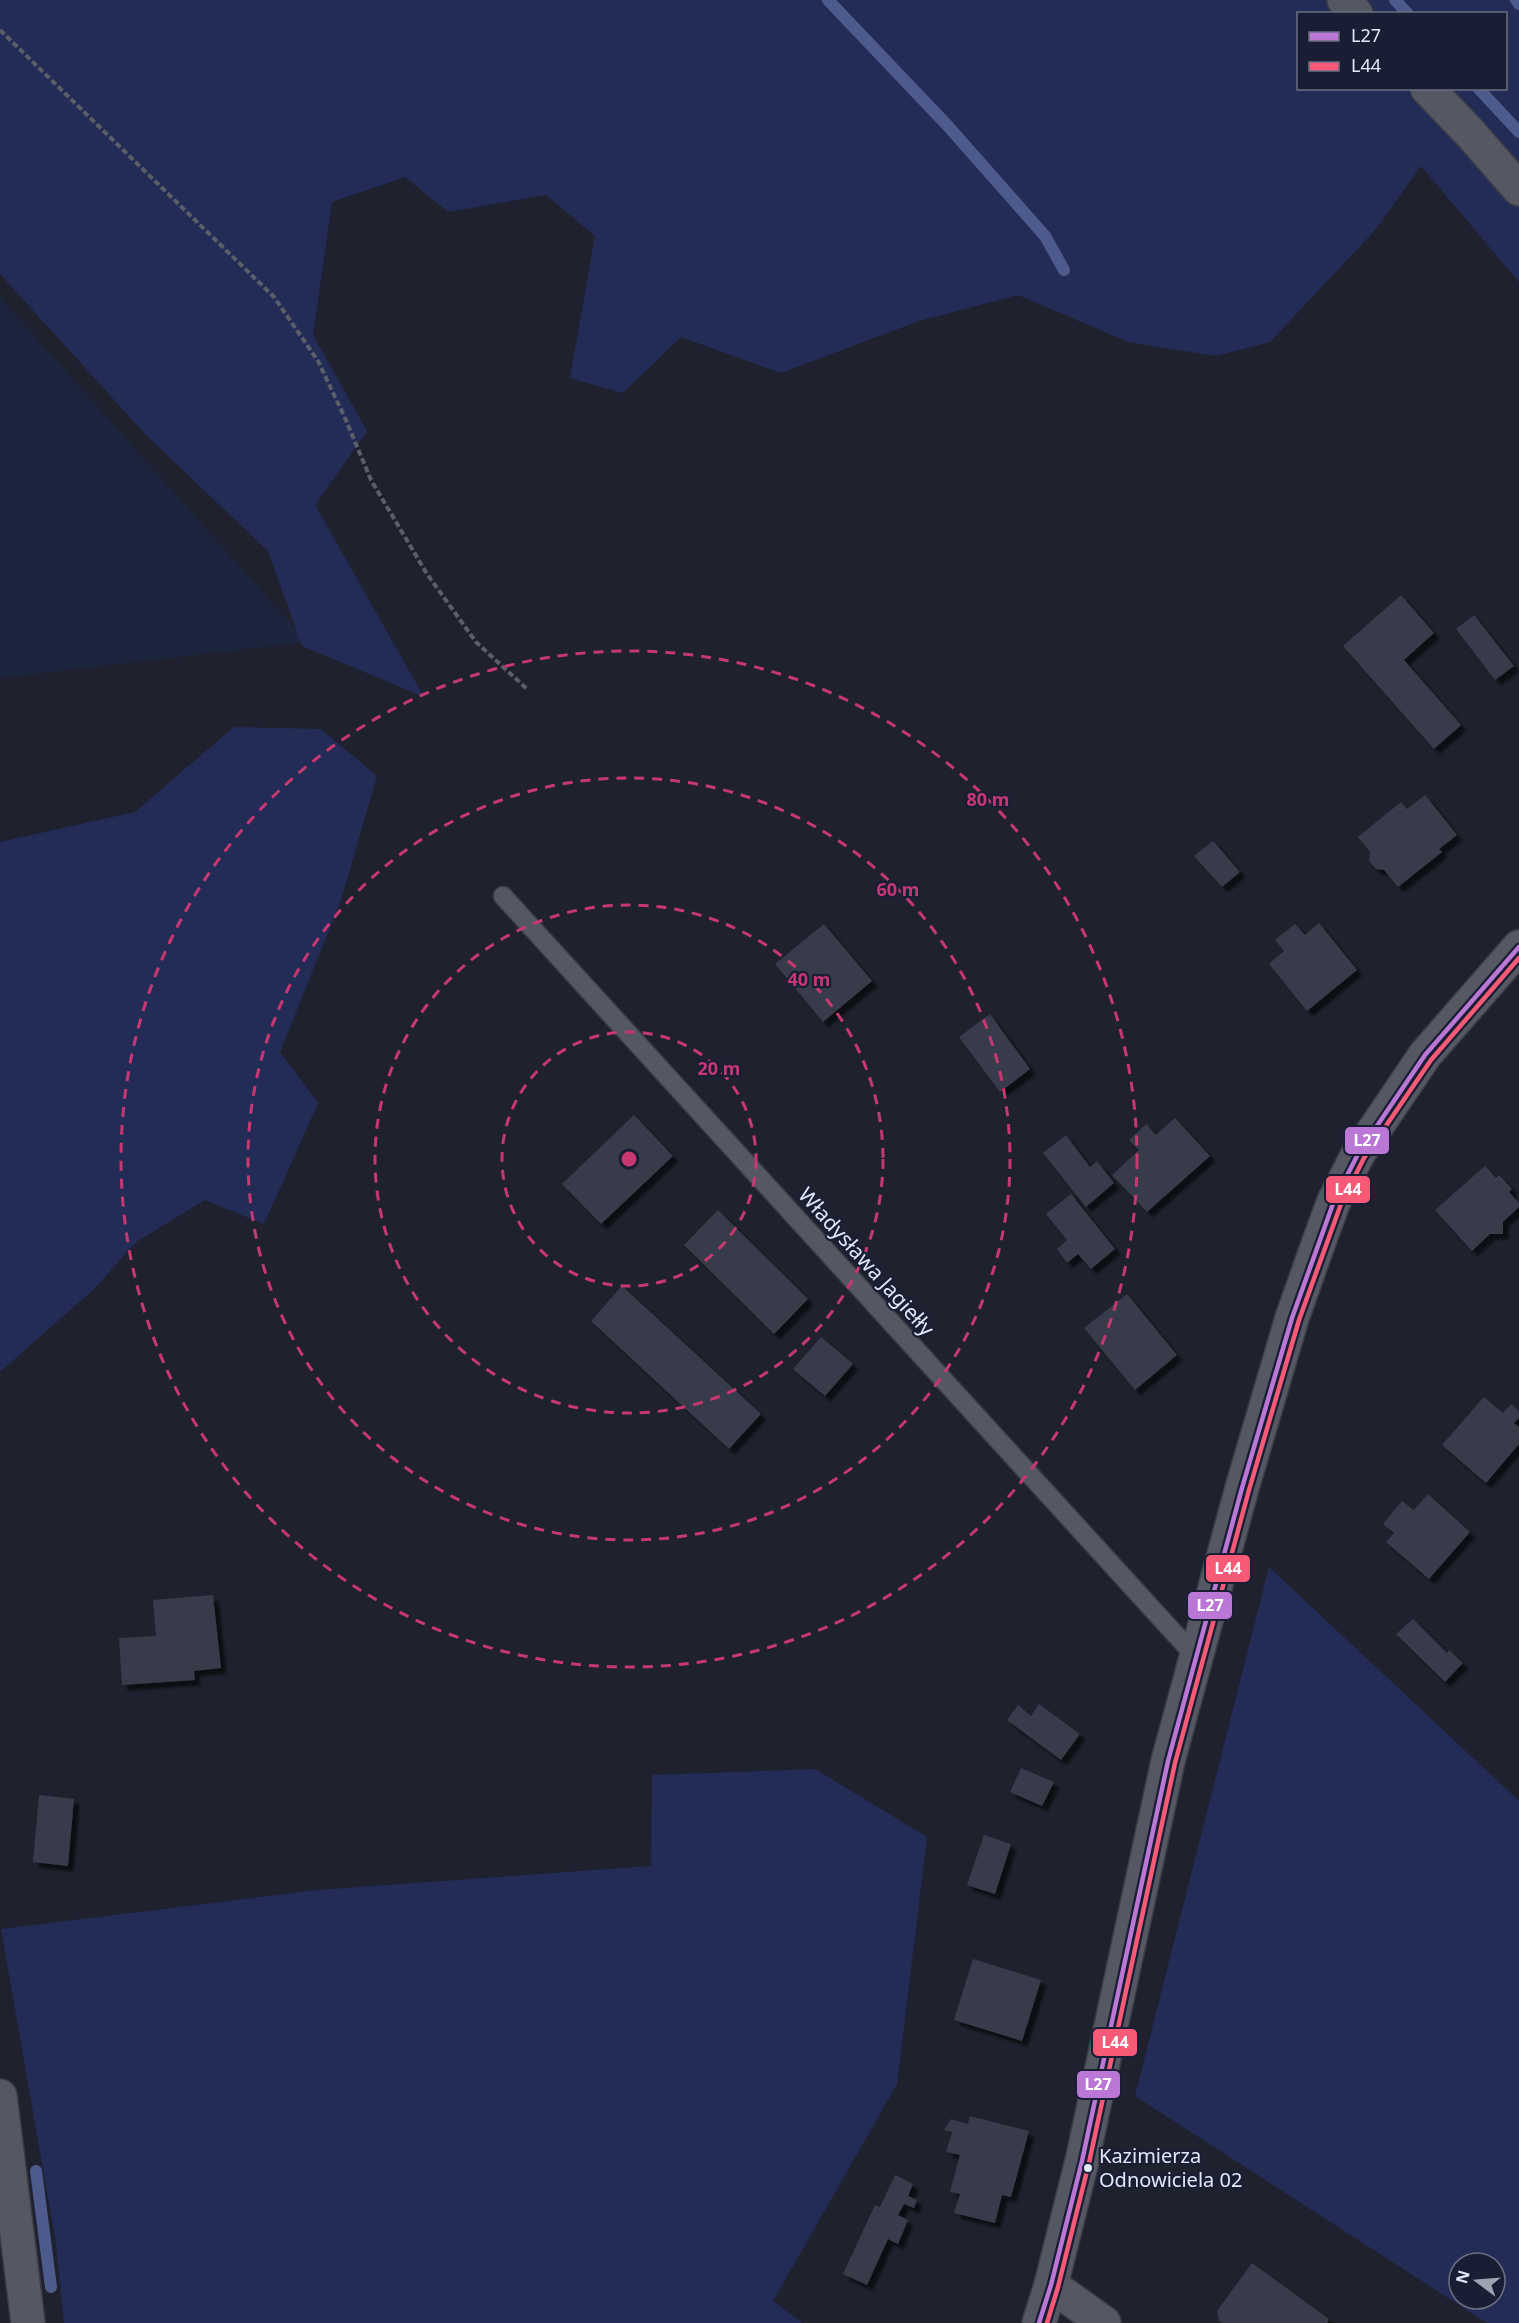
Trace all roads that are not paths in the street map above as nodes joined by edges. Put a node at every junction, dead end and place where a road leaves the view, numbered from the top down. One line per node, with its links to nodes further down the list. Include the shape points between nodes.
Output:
1 (1344, 0): 2 (street)
2 (1354, 12)
3 (1429, 90): 4 (street)
4 (1519, 189)
5 (503, 896): 7 (lane, Władysława Jagiełły)
6 (1519, 947): 7 (street, via 1425,1055 1358,1154 1334,1201 1293,1318)
7 (1196, 1657): 9 (street, via 1166,1772 1082,2161)
8 (0, 2096): 10 (street)
9 (1051, 2285): 11 (street); 12 (street)
10 (27, 2323)
11 (1040, 2323)
12 (1104, 2323)

